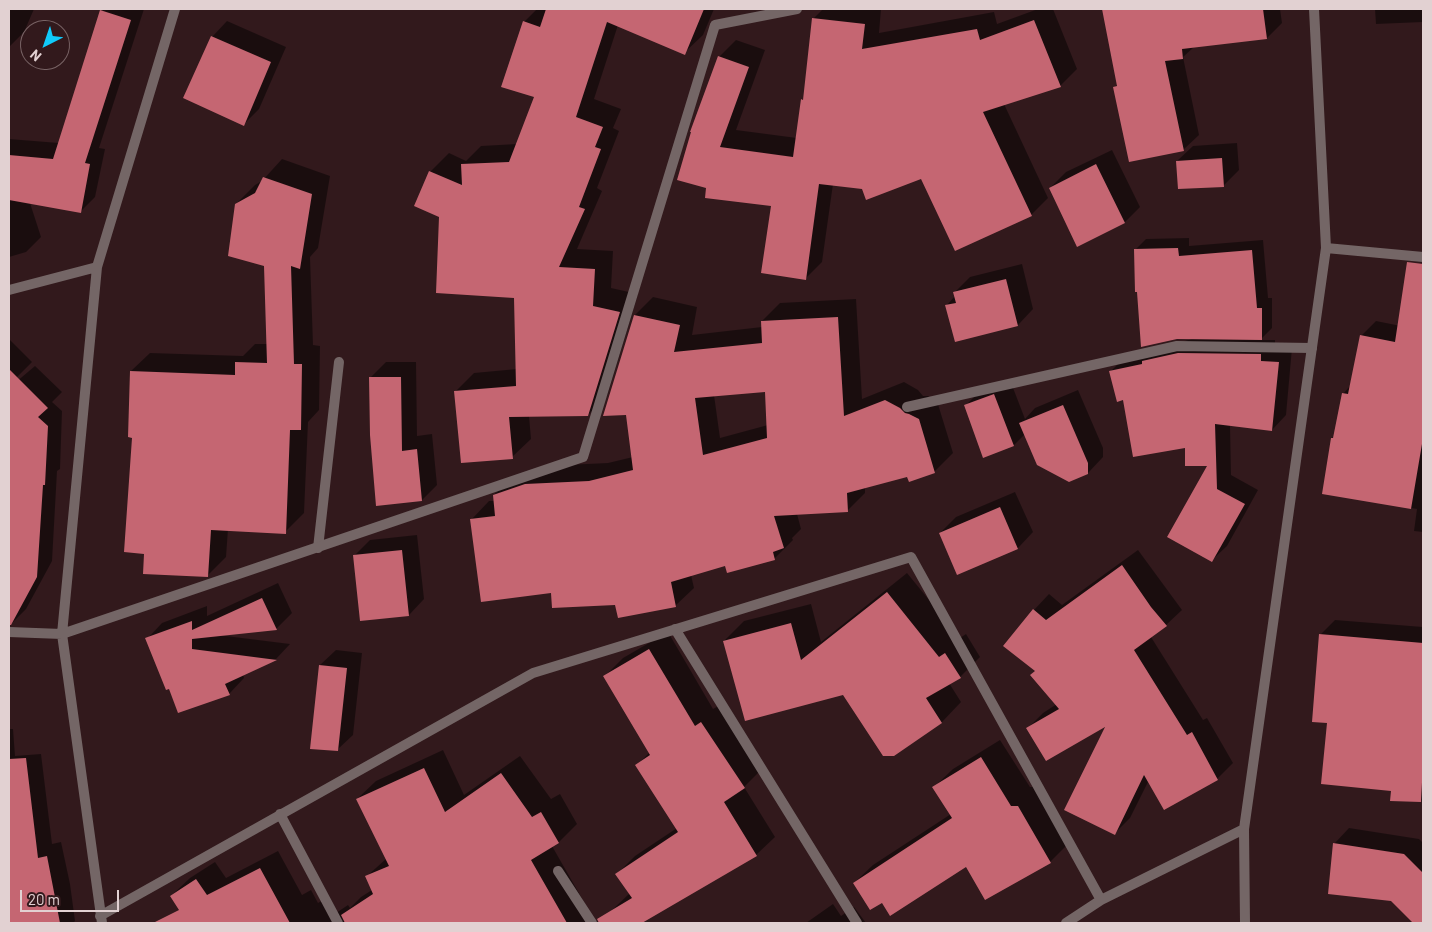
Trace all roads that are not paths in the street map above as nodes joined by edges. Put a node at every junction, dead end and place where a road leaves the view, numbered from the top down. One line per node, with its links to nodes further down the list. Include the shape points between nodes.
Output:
1 (175, 9): 6 (street)
2 (797, 9): 11 (street, via 714,25 583,457)
3 (1314, 9): 4 (street)
4 (1326, 248): 5 (street); 8 (street)
5 (1423, 257)
6 (97, 267): 7 (street); 14 (street)
7 (9, 290)
8 (1312, 348): 10 (street, via 1178,346); 16 (street)
9 (339, 362): 11 (street)
10 (907, 407)
11 (318, 548): 14 (street)
12 (676, 629): 15 (street, via 534,673); 18 (street, via 911,557); 22 (street)
13 (9, 632): 14 (street)
14 (62, 634): 19 (street)
15 (280, 814): 19 (street); 20 (street)
16 (1244, 829): 18 (street); 24 (street)
17 (558, 871): 21 (street)
18 (1101, 900): 23 (street)
19 (101, 920)
20 (338, 923)
21 (592, 923)
22 (856, 923)
23 (1066, 923)
24 (1245, 923)

